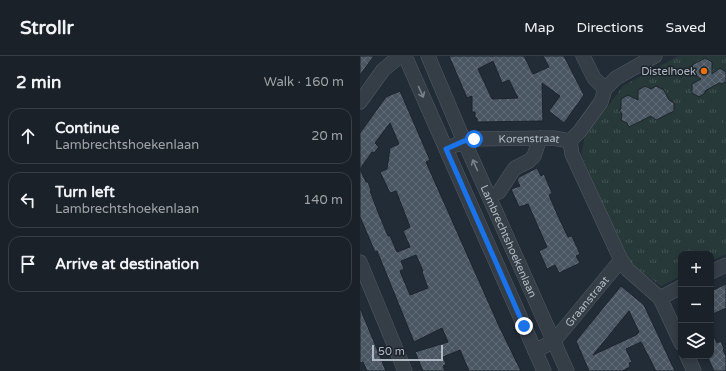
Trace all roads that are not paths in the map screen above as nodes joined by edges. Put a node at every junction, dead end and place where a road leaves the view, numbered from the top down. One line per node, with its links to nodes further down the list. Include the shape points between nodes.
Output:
1 (400, 56): 7 (street, via 383,70)
2 (405, 56): 11 (street, Lambrechtshoekenlaan, one-way to 11)
3 (428, 56): 9 (street, Lambrechtshoekenlaan)
4 (583, 56): 6 (street, via 594,78)
5 (655, 56): 6 (street, via 616,78)
6 (605, 89): 10 (street, via 601,102)
7 (360, 102)
8 (540, 138): 9 (street, Korenstraat); 10 (street, Korenstraat); 12 (street, via 534,156 515,168)
9 (464, 141): 11 (street); 20 (street, Lambrechtshoekenlaan, one-way to 9)
10 (570, 141): 13 (street, via 572,154)
11 (446, 149): 21 (street, Lambrechtshoekenlaan)
12 (499, 192)
13 (621, 260): 18 (street, via 628,270); 20 (street, Graanstraat)
14 (360, 262): 23 (street)
15 (726, 265): 16 (street)
16 (714, 271)
17 (678, 289): 18 (street)
18 (660, 298): 19 (street)
19 (678, 337)
20 (554, 342): 21 (street); 25 (street, Lambrechtshoekenlaan)
21 (535, 351): 24 (street, Lambrechtshoekenlaan)
22 (688, 359): 26 (street)
23 (405, 371)
24 (544, 371)
25 (567, 371)
26 (694, 371)

